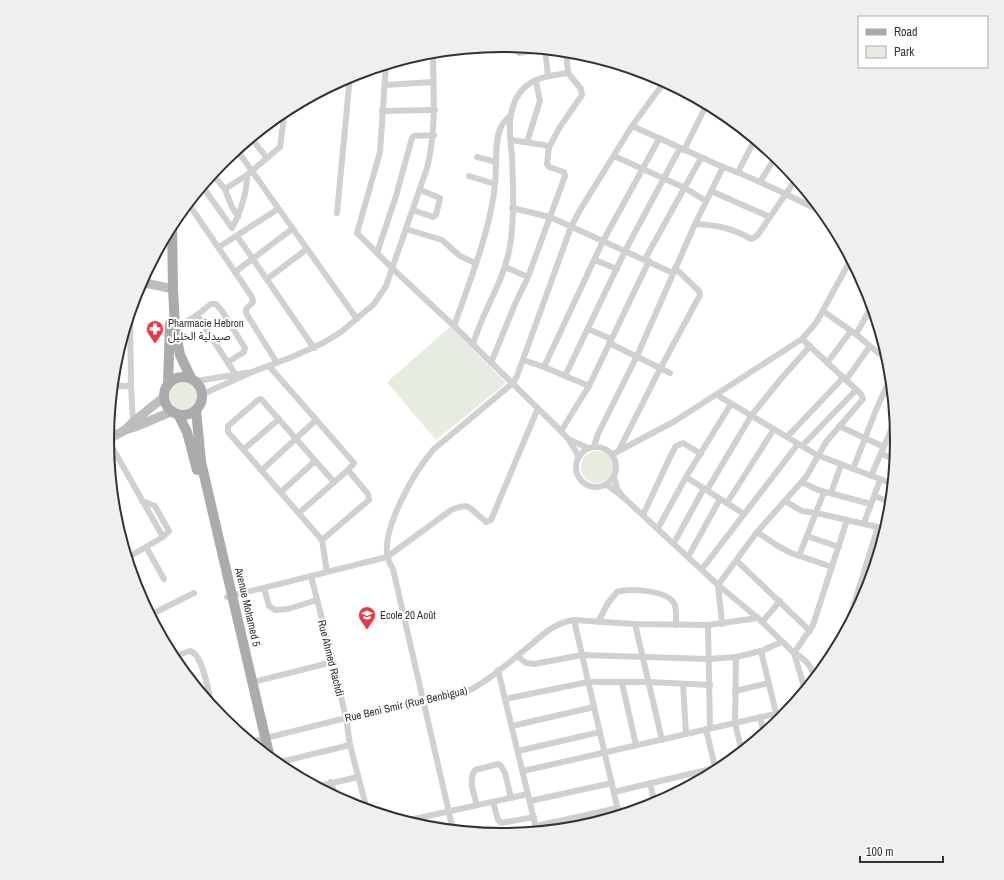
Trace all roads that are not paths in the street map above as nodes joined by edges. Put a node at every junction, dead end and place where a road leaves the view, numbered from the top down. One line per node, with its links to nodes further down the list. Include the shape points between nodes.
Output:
1 (546, 54): 6 (street)
2 (567, 57): 5 (street)
3 (433, 58): 8 (street)
4 (385, 70): 10 (street)
5 (568, 72): 6 (street); 24 (street, via 582,95)
6 (548, 76): 7 (street)
7 (536, 81): 15 (street, via 520,93); 22 (street, via 540,101)
8 (433, 82): 10 (street); 13 (street)
9 (349, 84): 55 (street)
10 (384, 85): 14 (street)
11 (660, 86): 17 (street)
12 (704, 109): 25 (street)
13 (435, 110): 14 (street); 18 (street)
14 (382, 111): 70 (street, via 380,152 357,233)
15 (511, 115): 20 (street); 31 (street, via 504,121 498,134)
16 (284, 119): 29 (street, via 280,147)
17 (632, 126): 19 (street); 27 (street)
18 (434, 135): 46 (street); 70 (street, via 412,138)
19 (659, 139): 25 (street); 34 (street)
20 (511, 140): 22 (street); 52 (street)
21 (254, 142): 29 (street)
22 (527, 142): 24 (street)
23 (753, 144): 35 (street)
24 (549, 147): 57 (street, via 547,164 564,172 565,176)
25 (682, 149): 30 (street); 39 (street)
26 (239, 155): 36 (street)
27 (614, 156): 34 (street); 60 (street)
28 (477, 157): 31 (street)
29 (267, 158): 36 (street)
30 (701, 158): 33 (street); 44 (street)
31 (496, 162): 42 (street)
32 (772, 162): 40 (street)
33 (723, 167): 35 (street); 47 (street)
34 (643, 169): 39 (street); 65 (street)
35 (738, 172): 40 (street)
36 (249, 173): 43 (street); 53 (street); 56 (street, via 247,190)
37 (469, 176): 42 (street)
38 (216, 178): 43 (street)
39 (664, 179): 44 (street); 69 (street)
40 (760, 182): 48 (street)
41 (793, 183): 48 (street)
42 (495, 184): 74 (street, via 492,207)
43 (225, 188): 56 (street)
44 (685, 188): 49 (street); 73 (street)
45 (205, 190): 56 (street, via 232,228)
46 (420, 190): 54 (street); 54 (street, via 440,198 436,215 433,217)
47 (711, 191): 49 (street); 58 (street)
48 (786, 193): 50 (street); 58 (street)
49 (706, 201): 59 (street)
50 (811, 206)
51 (191, 208): 67 (street)
52 (512, 208): 57 (street); 76 (street)
53 (278, 209): 61 (street); 63 (street)
54 (413, 210): 62 (street)
55 (337, 213)
56 (238, 217)
57 (550, 217): 60 (street); 81 (street)
58 (770, 217): 59 (street, via 757,236 750,239 730,229)
59 (695, 224): 79 (street)
60 (572, 227): 65 (street); 102 (street)
61 (292, 229): 68 (street); 71 (street)
62 (406, 229): 74 (street, via 442,240 460,256); 77 (street)
63 (237, 236): 67 (street); 71 (street)
64 (172, 237): 84 (main road)
65 (604, 241): 69 (street); 72 (street)
66 (167, 245): 84 (main road)
67 (219, 247): 80 (street)
68 (307, 249): 82 (street); 88 (street)
69 (625, 251): 73 (street); 78 (street)
70 (377, 253): 77 (street)
71 (253, 259): 80 (street); 82 (street)
72 (595, 260): 78 (street); 108 (street)
73 (647, 260): 79 (street); 95 (street)
74 (475, 263): 89 (street)
75 (848, 264): 85 (street)
76 (505, 267): 81 (street); 96 (street)
77 (392, 269): 88 (street, via 386,286 374,304); 89 (street)
78 (616, 269): 90 (street)
79 (674, 270): 101 (street); 109 (street, via 699,291 700,295)
80 (235, 272): 104 (street, via 253,302 246,309 246,313)
81 (528, 277): 105 (street)
82 (267, 279): 99 (street)
83 (148, 283): 84 (main road)
84 (170, 288): 92 (main road)
85 (823, 311): 93 (street); 94 (street)
86 (868, 312): 93 (street)
87 (197, 315): 92 (street); 103 (street); 103 (street, via 213,303 229,322 246,350)
88 (357, 319): 99 (street)
89 (454, 326): 96 (street)
90 (588, 329): 95 (street); 112 (street)
91 (130, 330): 118 (street)
92 (173, 330): 113 (main road, via 180,355); 116 (main road)
93 (853, 332): 98 (street); 106 (street)
94 (802, 339): 97 (street); 123 (street)
95 (610, 341): 101 (street); 119 (street)
96 (473, 345): 105 (street)
97 (810, 346): 106 (street); 129 (street)
98 (870, 346): 100 (street); 114 (street)
99 (314, 348): 104 (street)
100 (881, 355)
101 (636, 356): 109 (street); 143 (street)
102 (523, 360): 108 (street); 115 (street)
103 (228, 362): 111 (street)
104 (277, 363): 107 (street)
105 (491, 363): 115 (street)
106 (828, 363): 114 (street)
107 (269, 366): 111 (street); 131 (street)
108 (544, 367): 112 (street)
109 (660, 369): 110 (street); 146 (street)
110 (670, 373)
111 (237, 376): 113 (street); 122 (street)
112 (565, 376): 119 (street)
113 (193, 379): 116 (main road, via 181,376); 122 (main road)
114 (844, 379): 121 (street); 137 (street)
115 (513, 383): 126 (street); 196 (street, via 434,449 423,463 391,524 387,543)
116 (168, 384): 124 (main road)
117 (117, 386): 118 (street)
118 (131, 386): 132 (street)
119 (589, 386): 135 (street)
120 (887, 387): 138 (street)
121 (856, 390): 133 (street, via 863,399); 142 (street)
122 (202, 394): 127 (main road)
123 (717, 395): 125 (street); 146 (street, via 675,421)
124 (164, 397): 128 (main road); 132 (main road)
125 (731, 404): 129 (street); 149 (street)
126 (538, 408): 135 (street); 196 (street, via 491,520 486,522 467,505 460,506)
127 (196, 410): 128 (main road, via 188,414); 155 (main road)
128 (175, 413): 132 (main road); 155 (main road, via 187,432)
129 (751, 416): 134 (street); 168 (street)
130 (279, 419): 140 (street); 145 (street); 145 (street, via 261,399 246,410 228,426 228,432)
131 (316, 420): 140 (street); 159 (street, via 353,461)
132 (134, 424): 136 (main road)
133 (839, 426): 138 (street); 151 (street)
134 (774, 429): 137 (street); 177 (street)
135 (561, 431): 141 (street)
136 (114, 436)
137 (787, 437): 142 (street)
138 (865, 438): 144 (street); 157 (street)
139 (890, 438): 144 (street)
140 (297, 440): 154 (street); 158 (street)
141 (569, 440): 143 (street); 152 (street)
142 (800, 445): 151 (street); 181 (street)
143 (591, 447): 148 (street, via 601,447); 152 (street, via 583,451)
144 (884, 447): 150 (street)
145 (244, 449): 158 (street)
146 (619, 450): 148 (street)
147 (115, 453): 175 (street)
148 (613, 454): 161 (street, via 617,466)
149 (701, 454): 162 (street); 182 (street, via 683,443 676,446)
150 (881, 454): 153 (street); 160 (street)
151 (817, 455): 156 (street); 165 (street)
152 (579, 457): 167 (street, via 576,463 578,477 588,486 595,488)
153 (889, 457)
154 (315, 461): 164 (street); 169 (street)
155 (198, 462): 207 (main road, Avenue Mohamed 5)
156 (841, 465): 157 (street); 170 (street)
157 (852, 469): 160 (street)
158 (262, 470): 169 (street)
159 (348, 470): 164 (street); 190 (street, via 368,494 369,500)
160 (871, 476): 163 (street)
161 (614, 477): 167 (street); 171 (street)
162 (686, 477): 168 (street); 186 (street)
163 (880, 480): 166 (street); 172 (street)
164 (334, 482): 179 (street)
165 (802, 482): 170 (street); 176 (street)
166 (888, 482)
167 (607, 485): 171 (street)
168 (705, 489): 173 (street); 191 (street)
169 (281, 492): 179 (street)
170 (828, 493): 178 (street); 180 (street)
171 (622, 496): 182 (street)
172 (874, 496): 174 (street); 178 (street)
173 (720, 499): 177 (street); 197 (street)
174 (886, 500)
175 (142, 501): 189 (street); 189 (street, via 158,509 169,529)
176 (785, 501): 180 (street, via 802,512); 187 (street)
177 (727, 503): 181 (street)
178 (871, 504): 184 (street)
179 (299, 513): 190 (street)
180 (816, 513): 183 (street); 188 (street)
181 (744, 514): 200 (street)
182 (643, 516): 186 (street)
183 (848, 520): 184 (street); 193 (street)
184 (864, 523): 185 (street)
185 (878, 527): 208 (street)
186 (658, 528): 191 (street)
187 (758, 532): 195 (street); 198 (street)
188 (807, 536): 193 (street); 195 (street)
189 (163, 537): 192 (street)
190 (322, 540): 201 (street)
191 (674, 543): 197 (street)
192 (146, 547): 194 (street); 203 (street)
193 (839, 547): 199 (street)
194 (132, 555)
195 (799, 556): 199 (street)
196 (388, 557): 201 (street); 243 (street, via 393,569)
197 (688, 557): 200 (street)
198 (737, 561): 204 (street); 210 (street)
199 (832, 566): 219 (street)
200 (702, 569): 204 (street)
201 (327, 572): 202 (street)
202 (311, 576): 205 (street); 209 (street, Rue Ahmed Rachdi)
203 (164, 580)
204 (718, 585): 213 (street); 216 (street)
205 (264, 588): 207 (street); 209 (street, via 269,606 275,610 288,610)
206 (194, 593): 211 (street)
207 (230, 597): 232 (main road, Avenue Mohamed 5); 254 (main road, Avenue Mohamed 5)
208 (856, 597)
209 (317, 600): 229 (street, Rue Ahmed Rachdi)
210 (780, 601): 213 (street); 219 (street)
211 (155, 613)
212 (574, 620): 214 (street, Rue Beni Smir (Rue Benbigua)); 224 (street); 225 (street, Rue Beni Smir (Rue Benbigua), via 547,630)
213 (760, 620): 216 (street, Rue Beni Smir (Rue Benbigua)); 220 (street)
214 (598, 622): 215 (street, Rue Beni Smir (Rue Benbigua)); 217 (street, via 617,592 629,590 658,593 670,598 676,608)
215 (635, 624): 217 (street, Rue Beni Smir (Rue Benbigua)); 226 (street)
216 (722, 624): 218 (street, Rue Beni Smir (Rue Benbigua))
217 (676, 625): 218 (street, Rue Beni Smir (Rue Benbigua))
218 (708, 625): 228 (street)
219 (810, 630): 222 (street)
220 (782, 642): 221 (street); 222 (street)
221 (761, 651): 227 (street); 236 (street)
222 (794, 653): 231 (street, via 809,664); 238 (street)
223 (178, 655): 241 (street, via 190,651 196,654)
224 (582, 655): 225 (street, via 534,664); 226 (street); 233 (street)
225 (517, 656): 230 (street, Rue Beni Smir (Rue Benbigua))
226 (642, 657): 228 (street); 234 (street)
227 (736, 657): 228 (street); 240 (street)
228 (709, 659): 239 (street)
229 (333, 662): 232 (street); 247 (street, Rue Ahmed Rachdi)
230 (498, 670): 242 (street); 243 (street, Rue Beni Smir (Rue Benbigua), via 470,690)
231 (813, 672)
232 (253, 682): 254 (main road, Avenue Mohamed 5)
233 (588, 682): 235 (street); 242 (street); 244 (street)
234 (648, 682): 235 (street); 237 (street); 255 (street)
235 (622, 683): 257 (street)
236 (769, 683): 240 (street); 245 (street)
237 (683, 684): 239 (street); 253 (street)
238 (803, 684)
239 (710, 685): 251 (street)
240 (735, 691): 248 (street)
241 (209, 695)
242 (505, 699): 249 (street)
243 (423, 701): 247 (street, Rue Beni Smir (Rue Benbigua)); 282 (street)
244 (594, 708): 249 (street); 252 (street)
245 (776, 714): 246 (street)
246 (760, 717): 248 (street); 250 (street)
247 (346, 718): 254 (street, Rue Beni Smir (Rue Benbigua)); 256 (street, Rue Ahmed Rachdi)
248 (735, 723): 251 (street); 258 (street)
249 (512, 726): 259 (street)
250 (763, 727)
251 (708, 729): 253 (street); 262 (street)
252 (600, 732): 259 (street); 260 (street)
253 (686, 734): 255 (street)
254 (258, 740)
255 (662, 740): 257 (street)
256 (350, 745): 261 (street); 266 (street, Rue Ahmed Rachdi)
257 (636, 745): 260 (street)
258 (741, 746)
259 (518, 751): 263 (street)
260 (605, 752): 263 (street); 269 (street)
261 (284, 762)
262 (715, 765)
263 (523, 771): 274 (street)
264 (704, 771): 265 (street)
265 (694, 773): 267 (street); 270 (street)
266 (358, 777): 268 (street); 278 (street, Rue Ahmed Rachdi)
267 (695, 777)
268 (331, 782): 271 (street); 272 (street)
269 (612, 783): 273 (street); 277 (street)
270 (650, 783): 273 (street); 275 (street)
271 (324, 784)
272 (333, 789)
273 (614, 792): 281 (street)
274 (528, 794): 276 (street); 277 (street)
275 (653, 797)
276 (510, 798): 279 (street); 280 (street, via 503,770 498,764 493,765 475,770 472,776)
277 (530, 801): 285 (street)
278 (365, 802)
279 (493, 802): 280 (street); 285 (street, via 500,823)
280 (477, 805): 282 (street)
281 (618, 810)
282 (448, 811): 284 (street); 287 (street)
283 (595, 817): 286 (street)
284 (416, 818)
285 (534, 818): 288 (street)
286 (563, 823)
287 (452, 825)
288 (536, 826)

